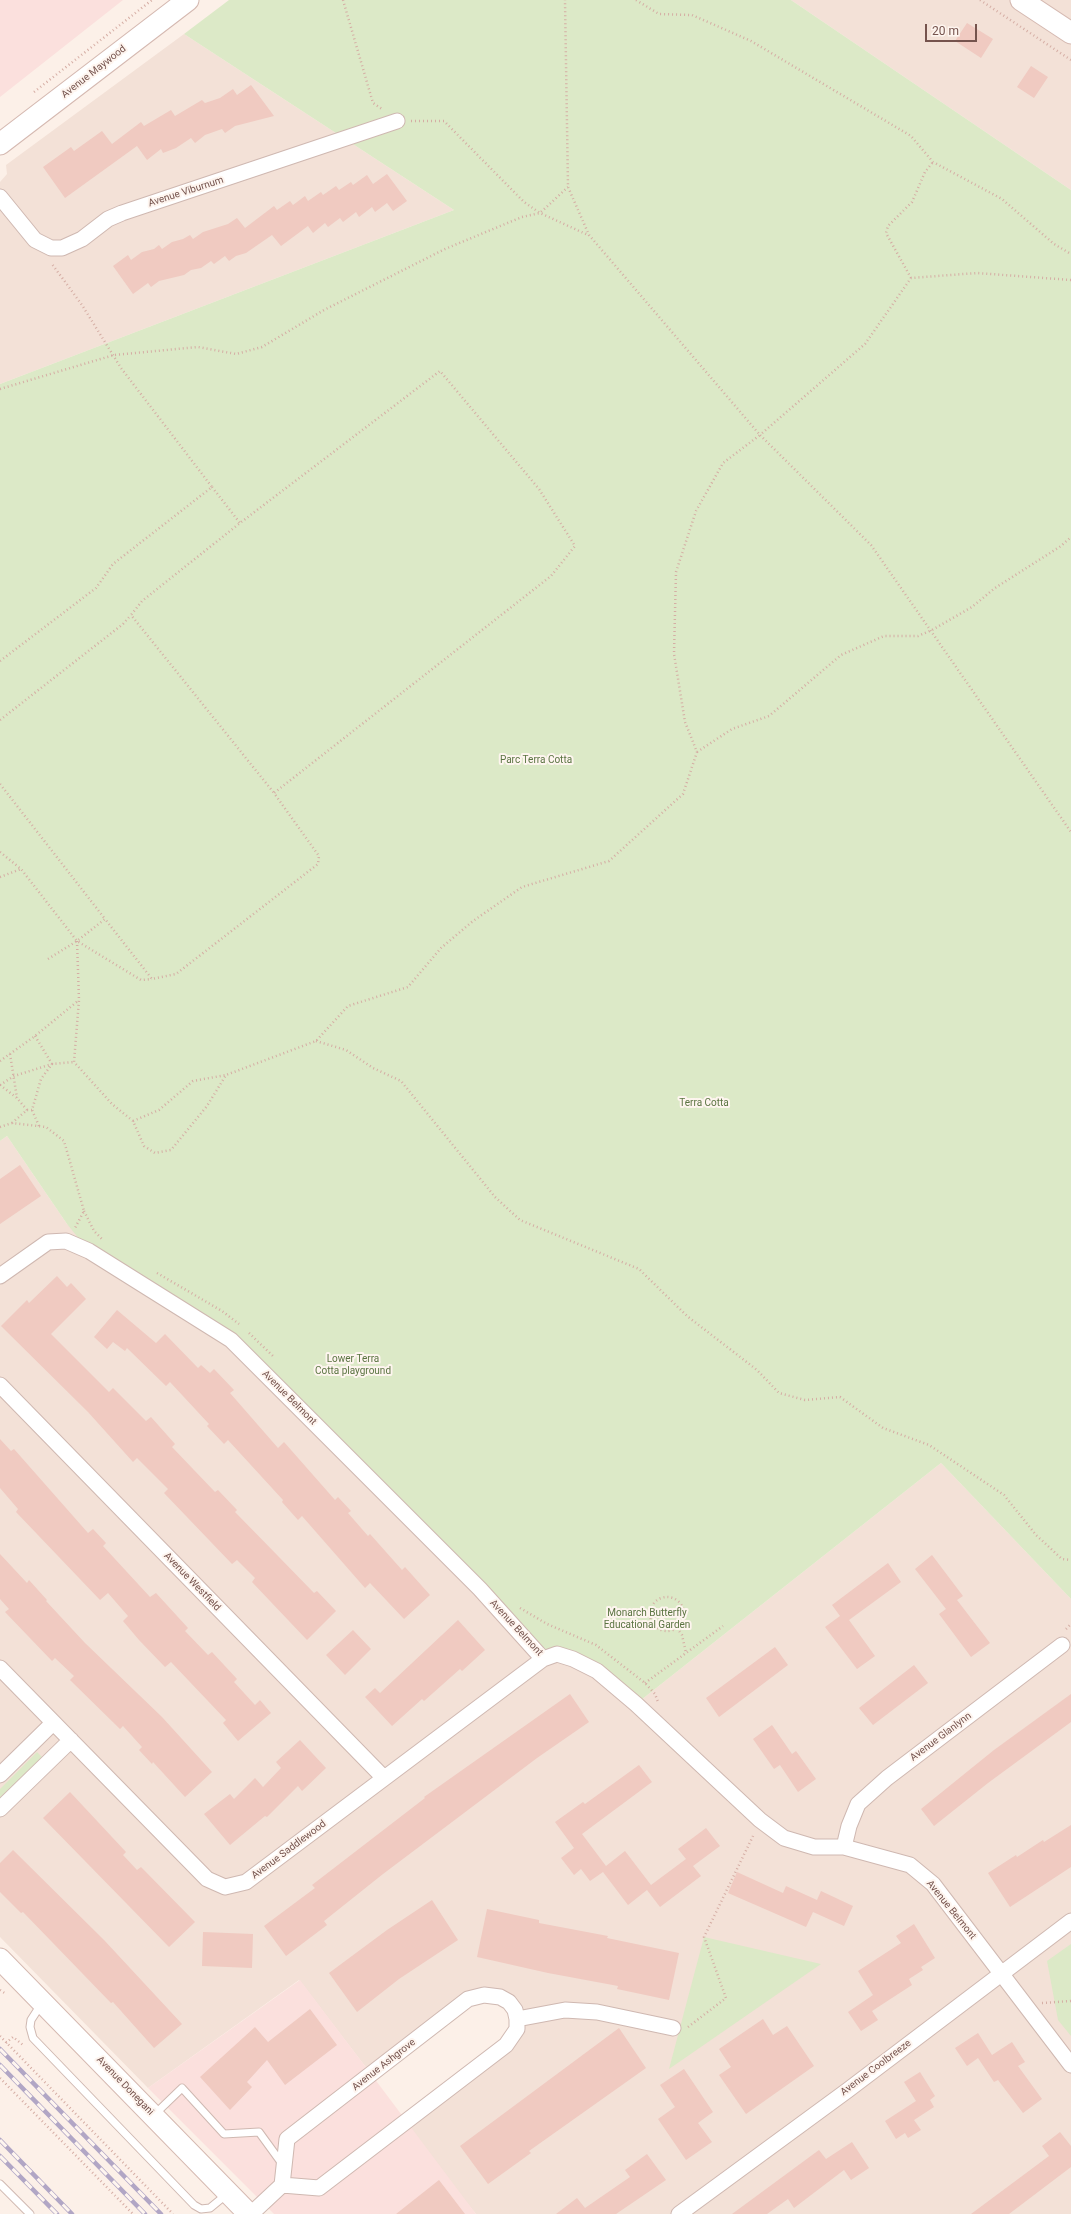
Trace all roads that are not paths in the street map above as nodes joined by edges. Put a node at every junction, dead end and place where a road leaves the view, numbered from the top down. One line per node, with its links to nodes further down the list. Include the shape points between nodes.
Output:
1 (188, 0): 5 (street, Avenue Maywood)
2 (1021, 0): 3 (street)
3 (1071, 33)
4 (397, 121): 6 (street, Avenue Viburnum, via 118,214 82,239 62,248 51,248 35,240)
5 (0, 144)
6 (0, 197)
7 (0, 1276): 10 (street, Avenue Belmont, via 48,1242 66,1241 89,1251 231,1340 480,1589)
8 (0, 1385): 15 (street, Avenue Westfield)
9 (1062, 1645): 17 (street, Avenue Glanlynn, via 887,1778 858,1804)
10 (543, 1659): 15 (street, Avenue Saddlewood); 17 (street, Avenue Belmont, via 557,1654 597,1671 760,1820 784,1838 814,1847)
11 (0, 1668): 12 (street, Avenue Saddlewood)
12 (53, 1722): 13 (street, Avenue Saddlewood); 14 (street)
13 (71, 1740): 15 (street, Avenue Saddlewood, via 207,1878 225,1887 246,1882); 16 (street)
14 (0, 1775)
15 (384, 1778)
16 (0, 1809)
17 (844, 1847): 20 (street, Avenue Belmont, via 910,1865 933,1884)
18 (1071, 1921): 20 (street, Avenue Coolbreeze)
19 (0, 1959): 21 (street, Avenue Donegani)
20 (1002, 1972): 24 (street, Avenue Belmont); 32 (street, Avenue Coolbreeze, via 848,2090)
21 (43, 2002): 25 (street, Avenue Donegani); 29 (lane, via 31,2020 33,2038 194,2206 210,2208)
22 (517, 2018): 23 (street, via 565,2010 597,2012); 26 (street, Avenue Ashgrove, via 509,2002 500,1996 484,1995 468,1999 287,2139); 28 (street, via 517,2029 506,2045 319,2188)
23 (672, 2028)
24 (1071, 2065)
25 (154, 2115): 26 (lane, via 182,2088 224,2134 259,2132); 29 (street, Avenue Donegani)
26 (284, 2167): 28 (street, Avenue Ashgrove)
27 (0, 2184): 30 (lane)
28 (282, 2185): 31 (street)
29 (228, 2193): 31 (street, Avenue Donegani)
30 (30, 2214)
31 (250, 2214)
32 (679, 2214)

